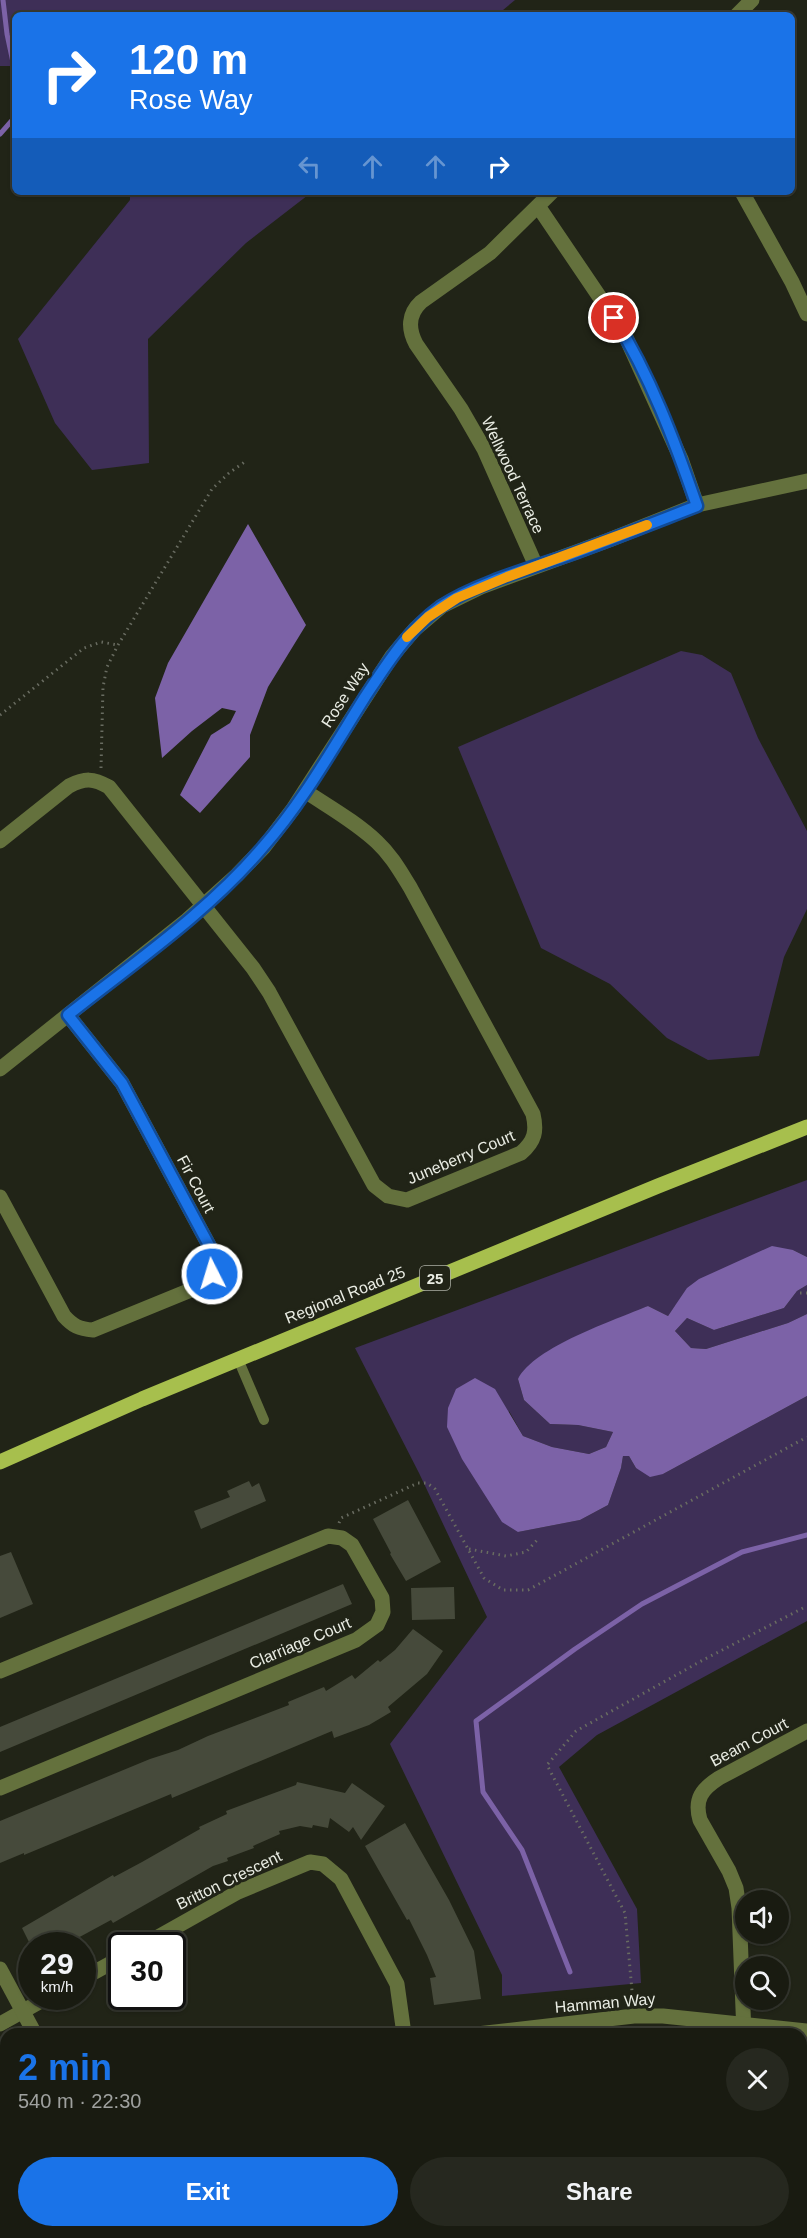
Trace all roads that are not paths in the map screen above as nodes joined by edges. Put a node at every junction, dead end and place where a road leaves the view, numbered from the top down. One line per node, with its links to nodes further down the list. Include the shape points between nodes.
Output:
1 (752, 0): 2 (street)
2 (740, 12)
3 (549, 195): 5 (street, Wellwood Terrace)
4 (744, 195): 6 (street)
5 (538, 206): 8 (street, via 624,333 677,449); 9 (street, Wellwood Terrace, via 490,253 421,302 412,314 410,329 484,449)
6 (807, 314)
7 (807, 481): 8 (street, Rose Way)
8 (697, 506): 9 (street, Rose Way)
9 (536, 566): 10 (street, Rose Way, via 441,606 415,629 392,656)
10 (305, 791): 12 (street, Rose Way, via 264,847); 12 (street, Juneberry Court, via 378,842 410,886 533,1114 536,1127 528,1147 407,1200 381,1192 269,992)
11 (0, 841): 12 (street, Juneberry Court, via 69,786 82,780 98,781 109,787)
12 (204, 907): 13 (street, Rose Way)
13 (68, 1015): 14 (street, Rose Way); 16 (street, Fir Court, via 122,1083 211,1249 212,1274 203,1285 93,1330 81,1329 64,1316)
14 (0, 1069)
15 (807, 1127): 17 (main road, Regional Road 25 / 25)
16 (0, 1197)
17 (238, 1359): 18 (lane); 19 (main road, Regional Road 25 / 25)
18 (264, 1420)
19 (0, 1462)
20 (0, 1671): 22 (street, Clarriage Court, via 328,1536 342,1538 352,1545 382,1598 383,1612 377,1625 356,1640)
21 (807, 1731): 30 (street, Beam Court, via 719,1778 698,1797 700,1820 736,1888)
22 (0, 1788)
23 (167, 1932): 28 (street, Britton Crescent, via 238,1892 310,1862 323,1864 341,1879 398,1984)
24 (0, 1969): 25 (street)
25 (23, 2011): 26 (street); 27 (street)
26 (0, 2024)
27 (32, 2028)
28 (403, 2028)
29 (529, 2028): 30 (street, Hamman Way, via 663,2016)
30 (744, 2028)

